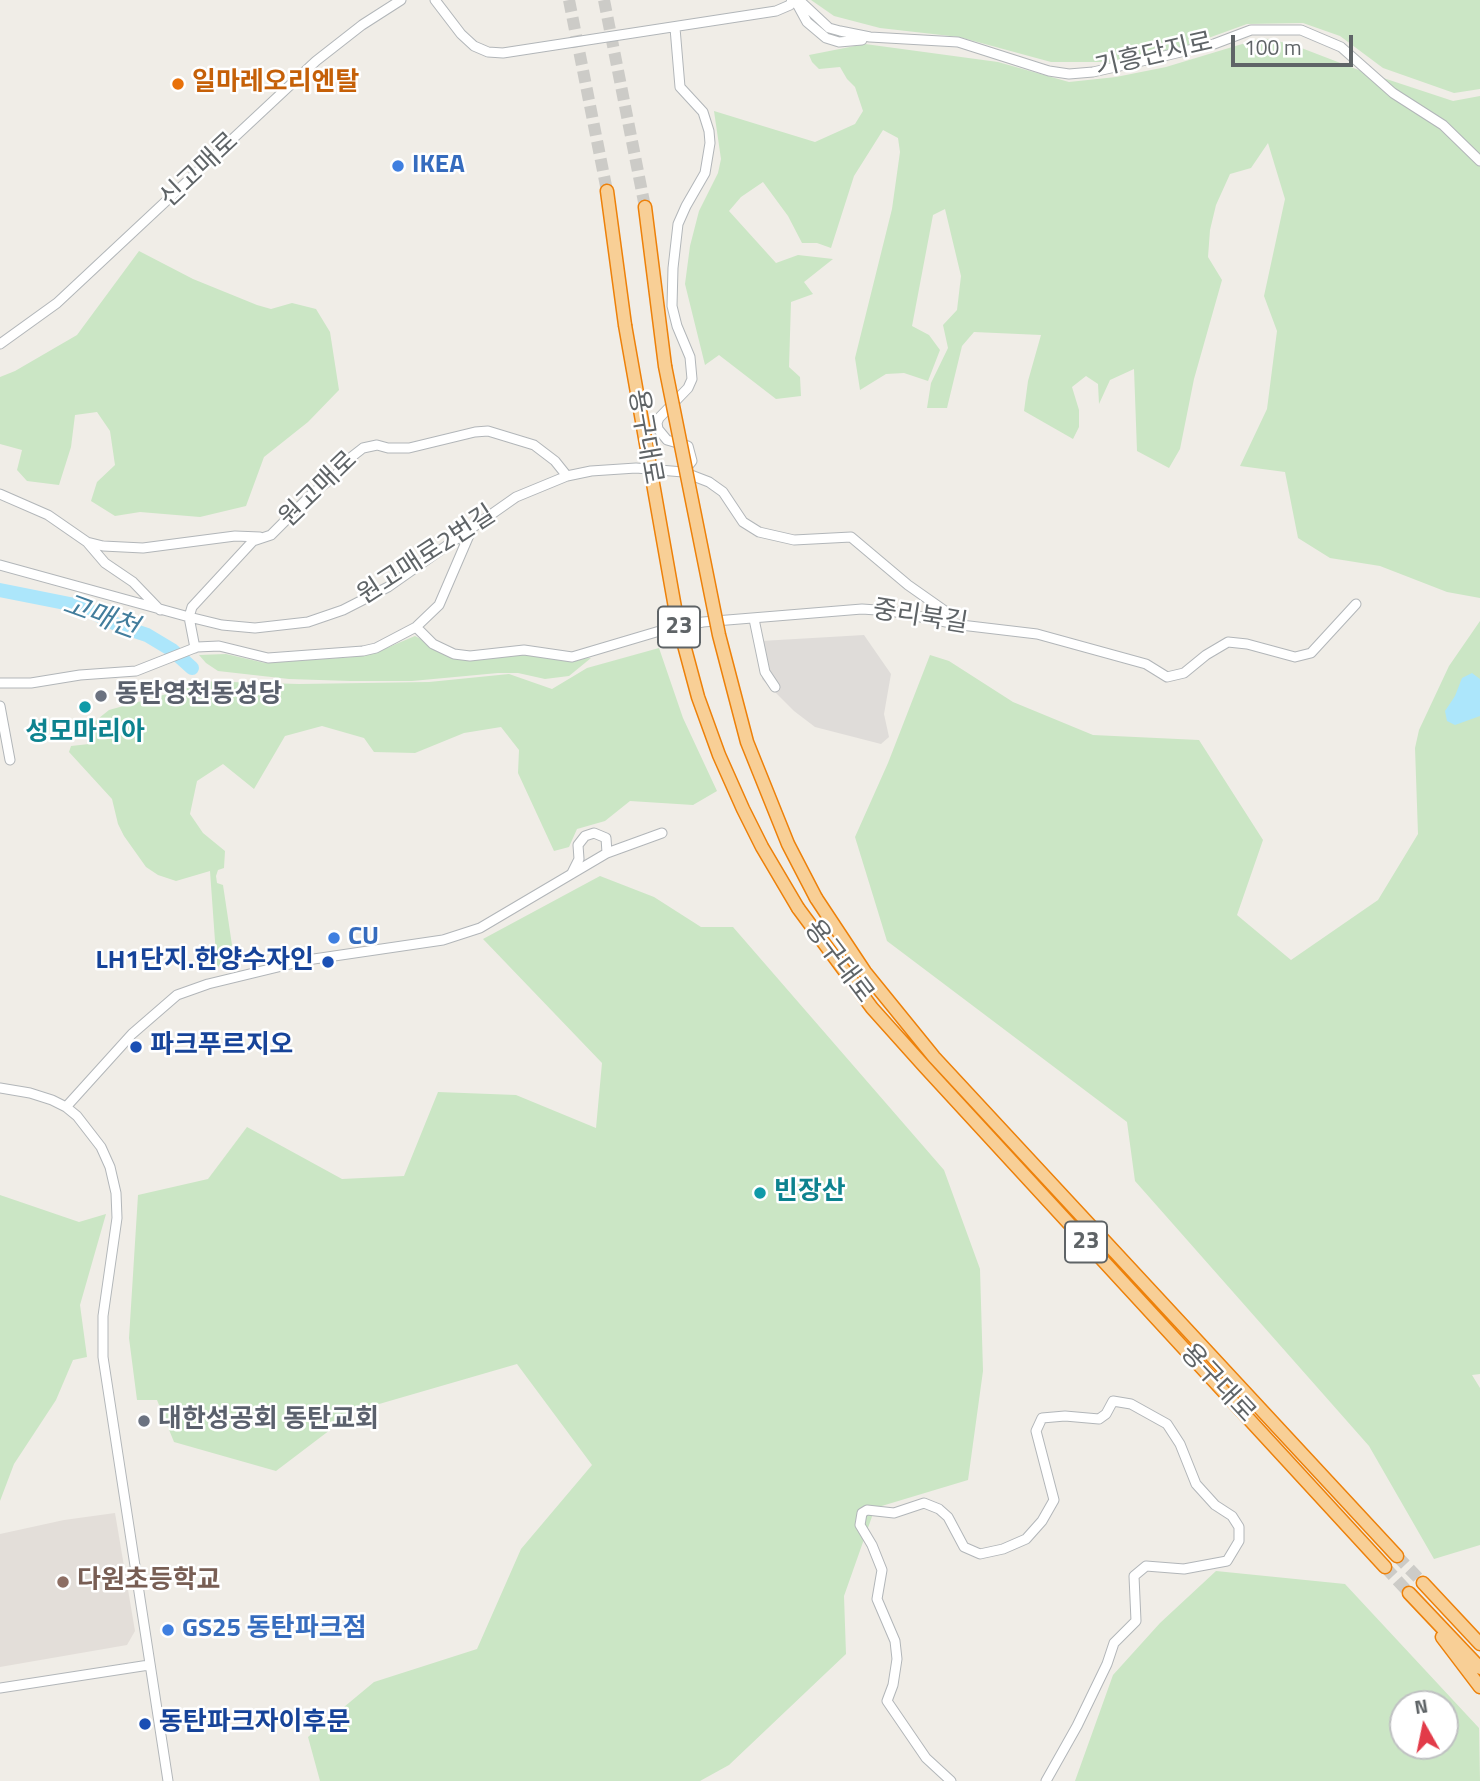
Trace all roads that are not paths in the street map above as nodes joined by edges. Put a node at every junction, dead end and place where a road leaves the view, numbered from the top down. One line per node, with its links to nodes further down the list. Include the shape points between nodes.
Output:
1 (401, 0): 11 (street, 신고매로, via 316,61 57,303)
2 (435, 0): 6 (street, via 461,34 488,52 522,52)
3 (795, 0): 4 (street); 5 (street); 7 (street, via 830,28)
4 (776, 11): 5 (street); 6 (street)
5 (807, 22): 7 (street, via 832,41)
6 (675, 28): 12 (street, via 680,87 703,112 710,143 705,173 678,224 673,268 673,311 690,357 692,379 657,423 667,440 688,446 692,461)
7 (870, 37): 8 (street, 기흥단지로, via 958,42 1069,74 1214,44 1251,30 1301,30 1341,47 1393,93 1443,125)
8 (1480, 161)
9 (607, 191): 36 (highway, 용구대로 / 23, bridge, via 625,325 677,619 719,755 762,848 798,908 872,1008)
10 (645, 206): 35 (highway, 용구대로 / 23, bridge, via 665,366 719,635 747,741 788,845 816,898 865,972 934,1057)
11 (0, 344)
12 (683, 472): 13 (street, via 636,468); 23 (street, via 723,492 743,522 759,532 794,540 851,537 945,611)
13 (567, 476): 15 (street, 원고매로2번길, via 516,497); 16 (street, 원고매로, via 534,445 488,431 409,449 363,448 283,526 271,536)
14 (0, 494): 17 (street, via 48,515)
15 (473, 526): 21 (street, 원고매로2번길, via 387,587 307,622 255,628); 24 (street, via 439,605)
16 (260, 537): 17 (street, via 143,548); 21 (street, 원고매로, via 192,607)
17 (87, 542): 20 (street)
18 (0, 565): 20 (street)
19 (1356, 604): 23 (street, 중리북길, via 1311,653 1295,657 1228,642 1184,673 1167,677 1146,664 1037,634)
20 (161, 611): 21 (street)
21 (189, 617): 25 (street)
22 (754, 619): 23 (street, 중리북길, via 862,609); 24 (street, 중리북길, via 663,630 572,657 524,650 454,654 433,644); 27 (street, via 765,671)
23 (944, 621)
24 (416, 626): 25 (street, via 363,651 268,658 219,646)
25 (193, 649): 26 (street, via 122,673)
26 (0, 683)
27 (775, 687)
28 (0, 706): 29 (street)
29 (10, 760)
30 (662, 833): 31 (street)
31 (607, 853): 32 (street); 32 (street, via 606,838 594,833 585,836 578,845 579,859)
32 (572, 874): 34 (street, via 480,928 443,940 307,960 177,995 132,1034)
33 (0, 1088): 34 (street)
34 (66, 1107): 41 (street, via 101,1147 116,1194 103,1357)
35 (1397, 1556)
36 (1385, 1567)
37 (1423, 1583): 40 (highway)
38 (1409, 1593): 39 (highway)
39 (1420, 1605): 42 (highway); 43 (highway)
40 (1480, 1644)
41 (149, 1665): 44 (street); 45 (street)
42 (1480, 1668)
43 (1480, 1687)
44 (0, 1688)
45 (168, 1781)
46 (951, 1781): 47 (street, via 926,1758 887,1701 897,1659 895,1641 877,1599 880,1563 859,1518 867,1510 894,1513 924,1503 948,1517 964,1547 981,1554 1003,1549 1026,1539 1054,1500 1036,1432 1042,1418 1099,1419 1113,1401 1131,1404 1167,1424 1196,1484 1239,1527 1238,1541 1227,1561 1184,1569 1146,1566 1134,1576 1136,1621 1114,1643)
47 (1046, 1781)

